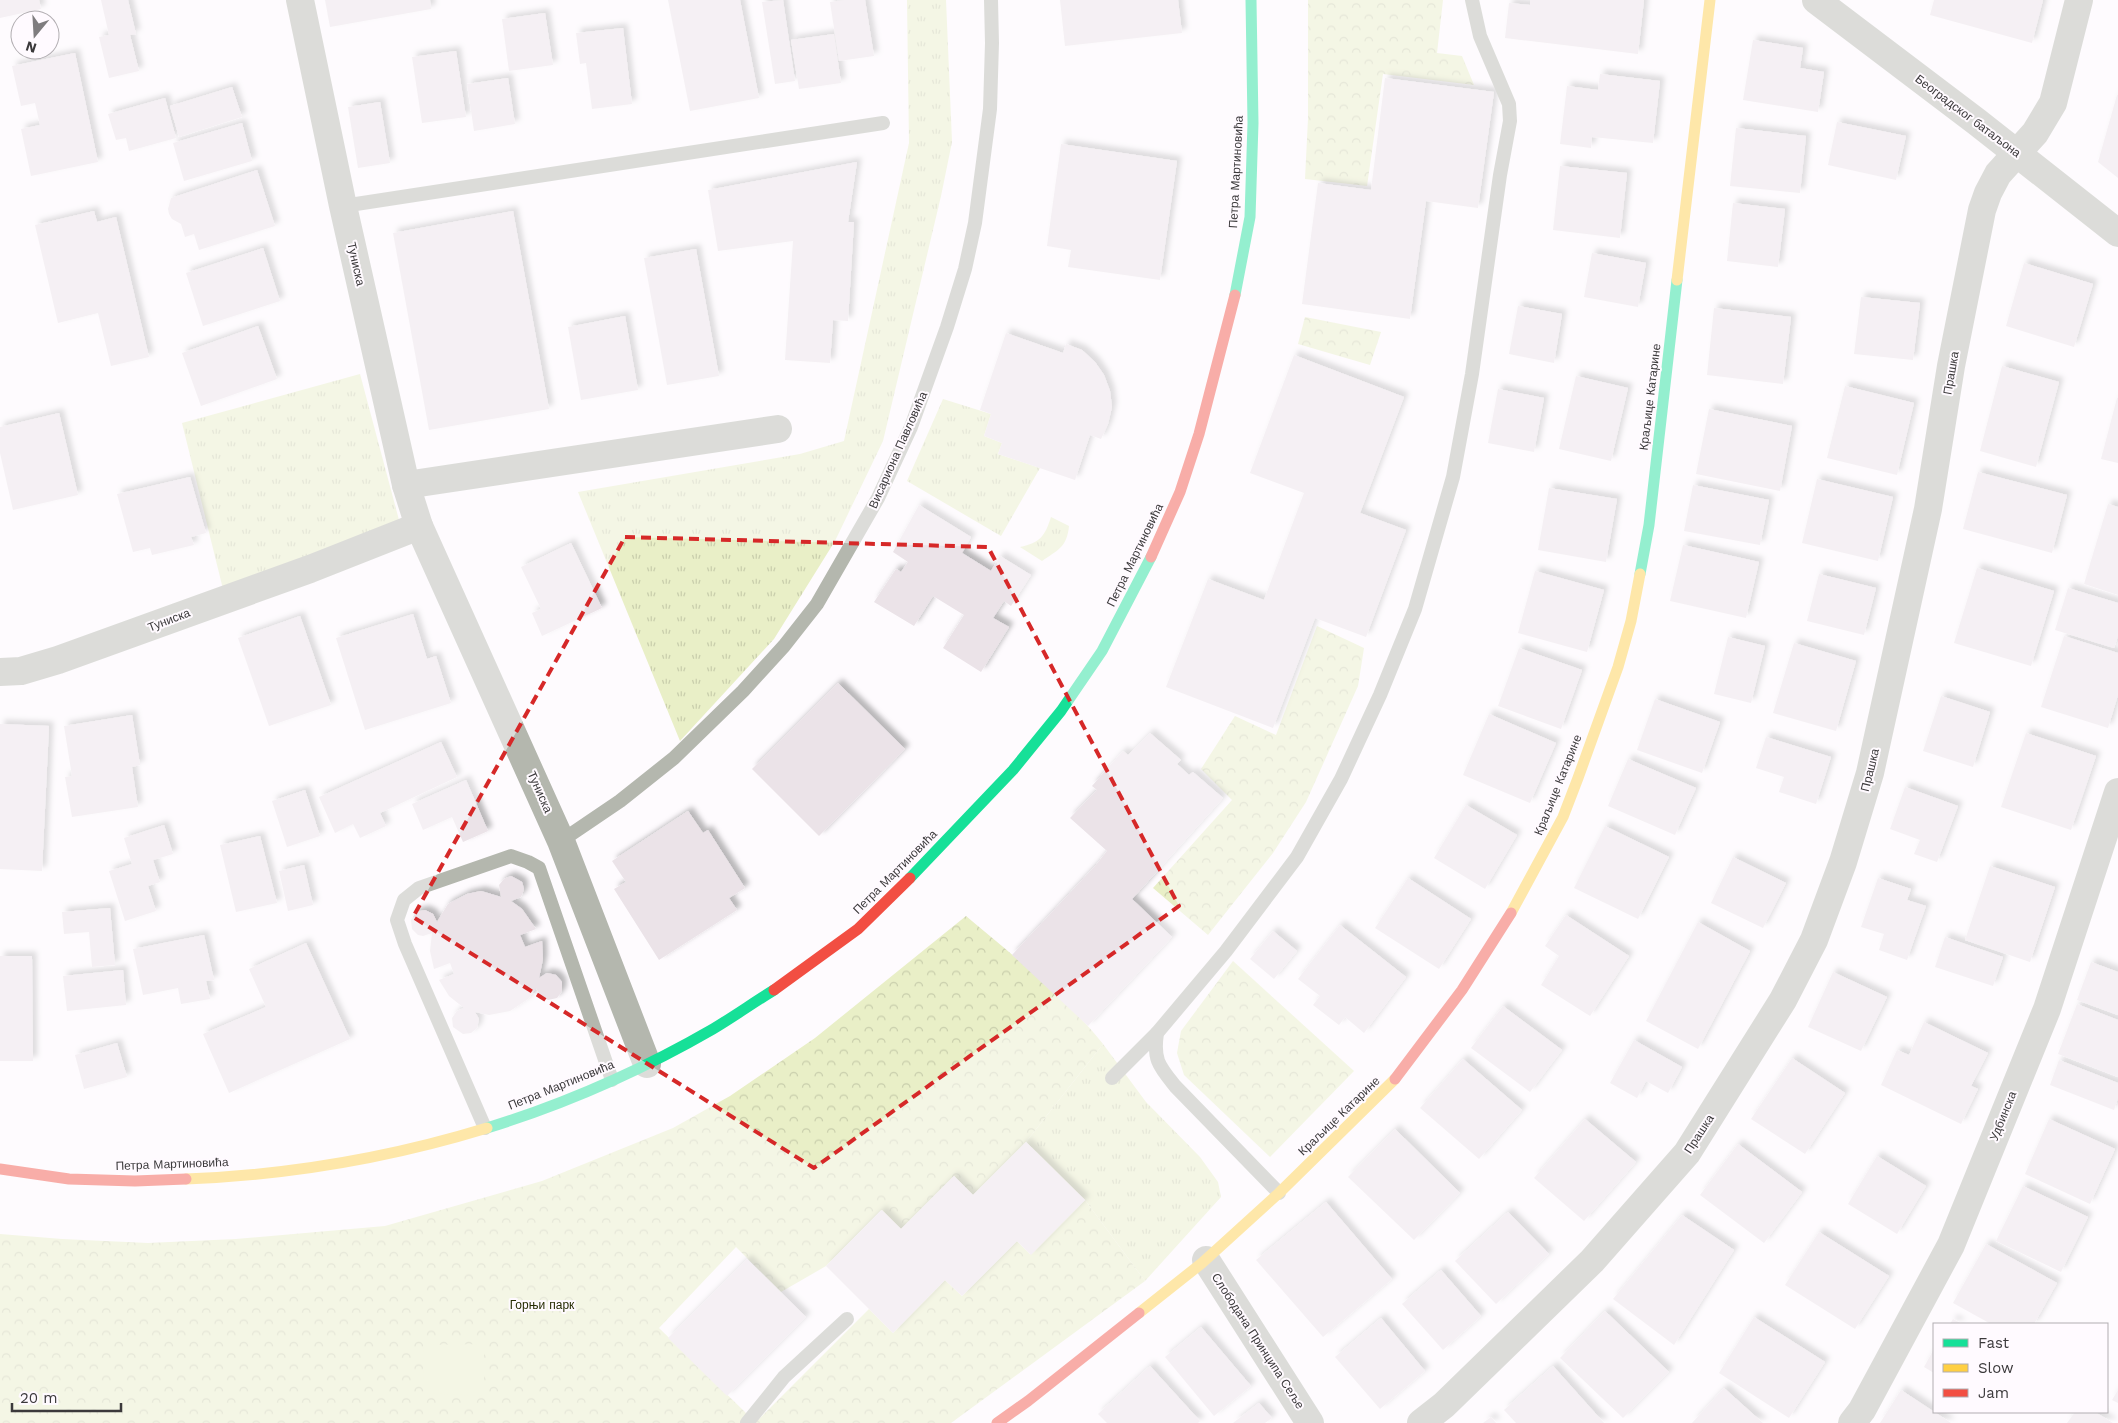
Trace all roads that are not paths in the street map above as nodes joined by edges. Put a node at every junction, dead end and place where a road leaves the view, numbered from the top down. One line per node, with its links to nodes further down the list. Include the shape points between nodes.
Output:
1 (300, 0): 10 (street, Туниска)
2 (991, 0): 17 (lane, Висариона Павловића, via 990,109 975,223 965,268 921,400 878,498 817,604 743,691 674,758)
3 (1251, 0): 19 (street, Петра Мартиновића, via 1253,123 1250,217 1232,313 1180,492 1155,549 1102,651 1061,711 1013,770 858,929 790,980 713,1028)
4 (1472, 0): 18 (lane, via 1480,36 1509,104 1510,121 1453,477 1415,609 1344,771 1297,857 1226,951)
5 (1710, 0): 24 (street, Краљице Катарине, via 1649,525 1631,621 1618,667 1563,817 1494,942 1392,1083)
6 (1816, 0): 9 (street, Београдског батаљона)
7 (2080, 0): 9 (street, Прашка, via 2052,103 2035,133)
8 (883, 123): 10 (lane)
9 (2016, 153): 11 (street, Београдског батаљона); 30 (street, Прашка, via 1998,174 1982,210 1951,366 1928,510 1870,773 1843,862 1814,940 1783,1000 1687,1154 1592,1260 1444,1405)
10 (343, 206): 13 (street, Туниска)
11 (2118, 233)
12 (778, 429): 13 (street)
13 (406, 485): 14 (street, Туниска)
14 (419, 526): 15 (street, Туниска, via 58,660 21,671); 17 (street, Туниска)
15 (0, 672)
16 (2118, 792): 31 (street, Удбинска, via 2047,1009 1951,1245)
17 (562, 841): 19 (street, Туниска)
18 (1157, 1033): 20 (lane); 24 (lane, via 1154,1050 1161,1068)
19 (646, 1064): 21 (street, Петра Мартиновића)
20 (1112, 1078)
21 (612, 1080): 22 (street, Петра Мартиновића, via 532,1114); 22 (lane, via 539,868 510,856 419,888 404,900 397,920)
22 (485, 1128): 23 (street, Петра Мартиновића, via 372,1158 308,1169 217,1178 79,1179)
23 (0, 1169)
24 (1279, 1194): 25 (street, Краљице Катарине)
25 (1206, 1260): 28 (street, Краљице Катарине); 29 (street, Слободана Принципа Сеље)
26 (847, 1319): 27 (lane, via 784,1377)
27 (747, 1423)
28 (997, 1423)
29 (1310, 1423)
30 (1420, 1423)
31 (1852, 1423)

